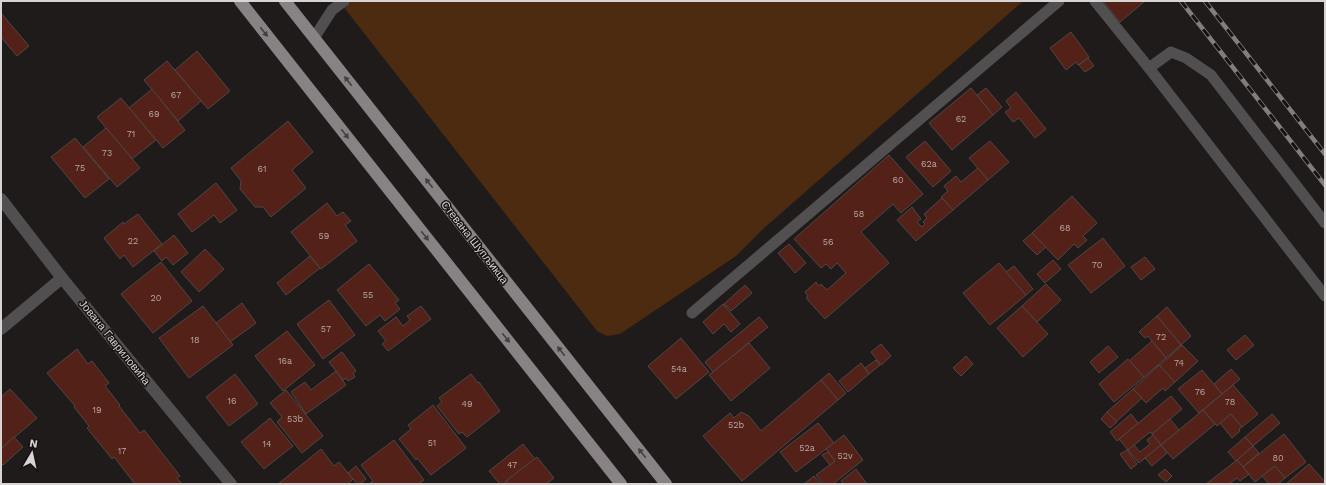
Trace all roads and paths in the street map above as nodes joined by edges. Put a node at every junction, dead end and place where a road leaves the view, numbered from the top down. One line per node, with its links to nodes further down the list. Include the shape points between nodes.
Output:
1 (240, 1): 15 (main road, one-way to 15)
2 (285, 1): 6 (main road, Стевана Шупљикца)
3 (344, 1): 6 (lane, via 332,10)
4 (1059, 1): 12 (lane)
5 (1095, 1): 7 (lane)
6 (314, 38): 16 (main road, Стевана Шупљикца, one-way to 6)
7 (1148, 68): 9 (lane, via 1171,52 1186,58 1211,75); 11 (lane)
8 (1, 199): 10 (street, Јована Гавриловића)
9 (1325, 223)
10 (62, 278): 13 (street); 14 (street, Јована Гавриловића)
11 (1325, 296)
12 (692, 313)
13 (1, 329)
14 (231, 484)
15 (621, 484)
16 (666, 484)

